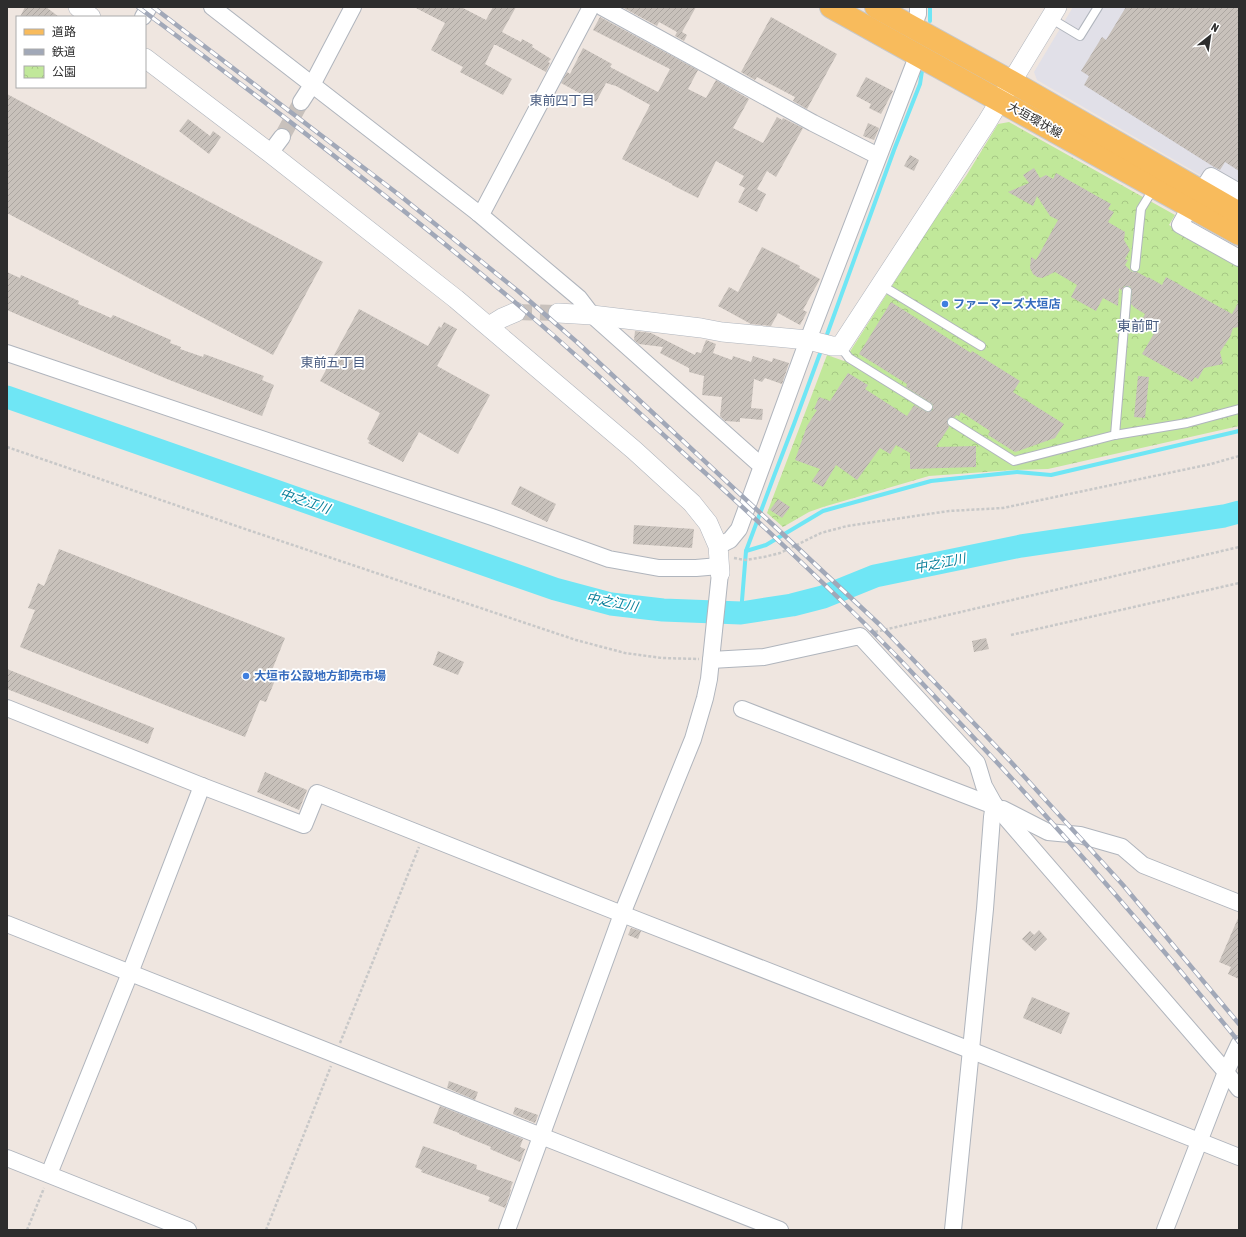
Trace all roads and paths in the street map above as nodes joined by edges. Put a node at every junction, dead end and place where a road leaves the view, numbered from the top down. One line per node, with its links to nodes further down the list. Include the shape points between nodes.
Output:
1 (78, 7): 11 (street)
2 (149, 7): 12 (street)
3 (212, 7): 17 (street)
4 (353, 7): 17 (street)
5 (591, 7): 26 (street, via 484,209)
6 (602, 7): 22 (street)
7 (831, 7): 14 (main road, 大垣環状線)
8 (876, 7): 13 (main road, 大垣環状線)
9 (1098, 7): 10 (lane, via 1080,36)
10 (1054, 12): 16 (street)
11 (90, 16)
12 (144, 16)
13 (915, 17): 16 (main road, 大垣環状線)
14 (918, 54): 18 (main road, 大垣環状線); 22 (street)
15 (146, 59): 21 (street)
16 (1012, 82): 18 (street); 25 (main road, 大垣環状線)
17 (312, 85): 19 (street); 26 (street)
18 (1000, 101): 25 (main road, 大垣環状線); 31 (street)
19 (302, 102)
20 (282, 137): 21 (street)
21 (270, 153): 36 (street)
22 (878, 156): 37 (street)
23 (1239, 192): 25 (street, via 1211,176)
24 (1149, 196): 30 (lane, via 1142,210)
25 (1196, 199): 27 (main road, 大垣環状線); 28 (main road, 大垣環状線); 29 (street, via 1180,225)
26 (478, 213): 35 (street, via 579,298)
27 (1239, 213)
28 (1239, 234)
29 (1239, 258)
30 (1135, 267)
31 (881, 285): 37 (street, via 842,344); 38 (lane)
32 (1127, 291): 43 (lane)
33 (516, 312): 36 (street)
34 (558, 313): 35 (street)
35 (592, 315): 37 (street); 46 (street)
36 (489, 326): 48 (street, via 692,503 708,524)
37 (824, 343): 40 (lane); 46 (street)
38 (981, 346)
39 (7, 353): 48 (street, via 609,558 659,568 696,568)
40 (928, 408)
41 (1239, 409): 43 (lane, via 1187,423)
42 (952, 422): 43 (lane, via 1014,461)
43 (1115, 435)
44 (7, 447): 52 (path, via 576,640 625,653 662,658)
45 (1239, 456): 48 (path, via 1003,508 914,515 848,526 821,533 764,558)
46 (762, 465): 48 (street, via 739,529)
47 (1239, 547): 51 (path)
48 (719, 559): 52 (street)
49 (1239, 583): 50 (path)
50 (1011, 635)
51 (860, 636): 52 (street, via 764,656); 56 (street, via 977,763 984,786)
52 (711, 654): 59 (street, via 705,698 693,739)
53 (7, 708): 55 (street)
54 (742, 709): 56 (street)
55 (202, 786): 57 (street, via 304,825 317,793); 61 (street)
56 (994, 805): 58 (street, via 1048,832 1080,835 1122,847 1143,865); 63 (street); 65 (street)
57 (424, 836): 59 (street); 64 (path)
58 (1239, 903)
59 (622, 914): 63 (street); 67 (street)
60 (7, 924): 61 (street)
61 (130, 973): 64 (street); 71 (street)
62 (1239, 1044): 65 (street)
63 (970, 1050): 68 (street); 77 (street)
64 (336, 1054): 67 (street); 74 (path)
65 (1226, 1072): 66 (street); 68 (street)
66 (1239, 1089)
67 (541, 1136): 75 (street); 76 (street)
68 (1199, 1142): 69 (street); 78 (street)
69 (1239, 1157)
70 (7, 1158): 71 (street)
71 (49, 1174): 72 (path); 73 (street)
72 (27, 1230)
73 (188, 1230)
74 (266, 1230)
75 (507, 1230)
76 (780, 1230)
77 (953, 1230)
78 (1165, 1230)

